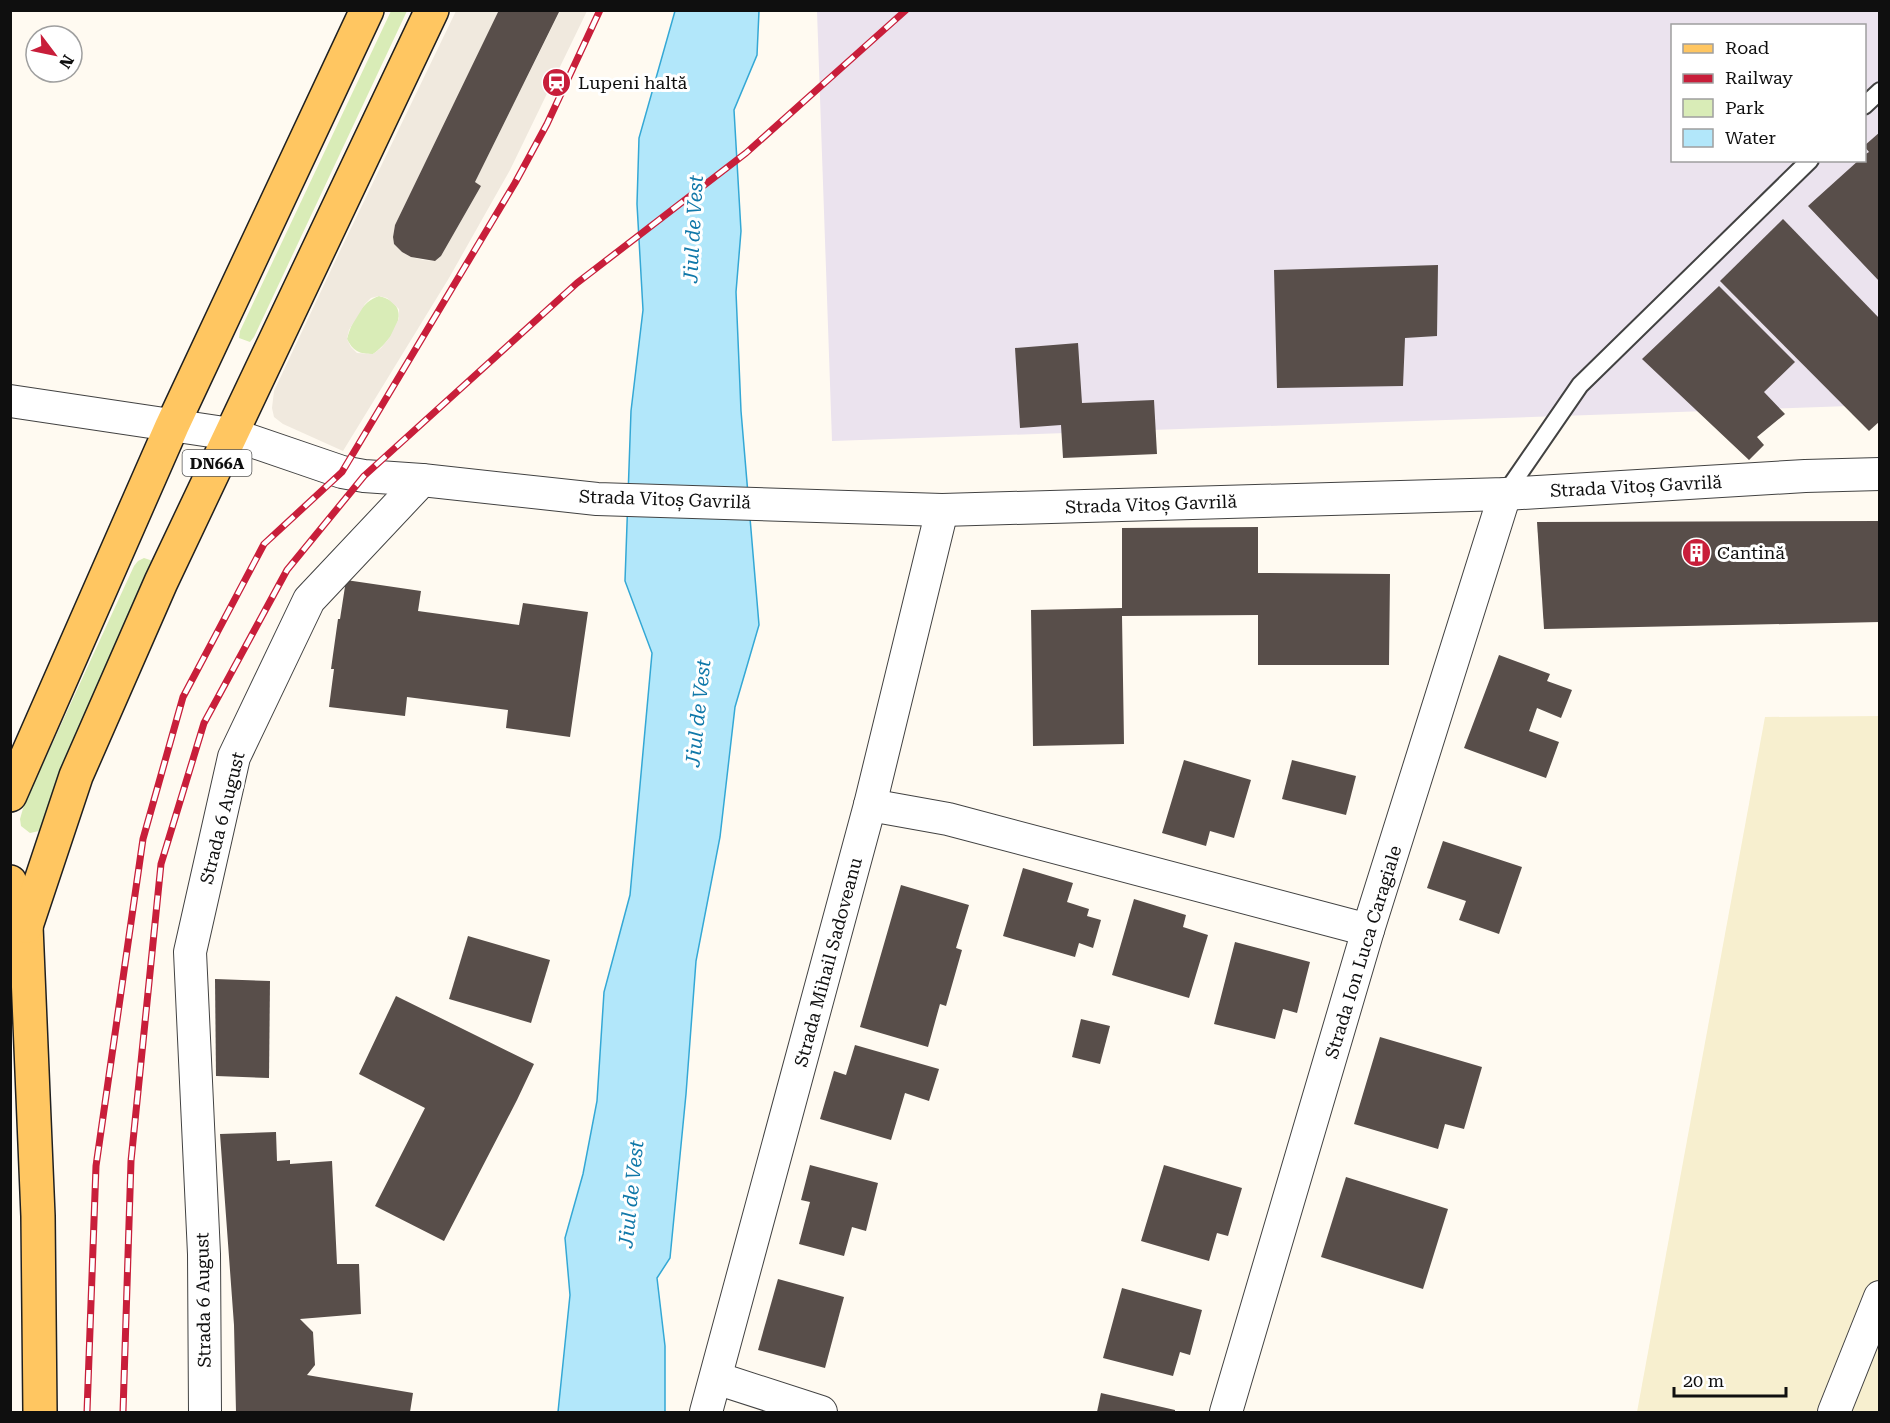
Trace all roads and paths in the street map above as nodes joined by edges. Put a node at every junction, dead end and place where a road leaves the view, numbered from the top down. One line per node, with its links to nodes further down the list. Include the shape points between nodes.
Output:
1 (367, 10): 7 (main road, DN66A)
2 (432, 10): 8 (main road, DN66A)
3 (1880, 91): 4 (lane)
4 (1866, 104)
5 (1808, 162): 11 (lane, via 1580,385)
6 (10, 401): 7 (street)
7 (172, 426): 8 (street); 13 (main road, DN66A)
8 (231, 434): 10 (street, via 342,472); 16 (main road, DN66A, via 76,776)
9 (1880, 474): 11 (street, Strada Vitoș Gavrilă)
10 (422, 480): 12 (street, Strada Vitoș Gavrilă, via 597,499); 21 (street, Strada 6 August, via 309,600 234,757 190,952 204,1254)
11 (1505, 494): 12 (street, Strada Vitoș Gavrilă); 17 (street, Strada Ion Luca Caragiale)
12 (942, 510): 14 (street, Strada Mihail Sadoveanu)
13 (10, 795)
14 (870, 805): 17 (street, via 948,819); 19 (street, Strada Mihail Sadoveanu)
15 (10, 882): 16 (main road, DN66A)
16 (19, 929): 20 (main road, DN66A, via 28,994 38,1216)
17 (1368, 930): 24 (street, Strada Ion Luca Caragiale)
18 (1880, 1297): 25 (street)
19 (716, 1378): 22 (street, Strada Mihail Sadoveanu); 23 (street)
20 (40, 1413)
21 (205, 1413)
22 (706, 1413)
23 (821, 1413)
24 (1226, 1413)
25 (1834, 1413)

